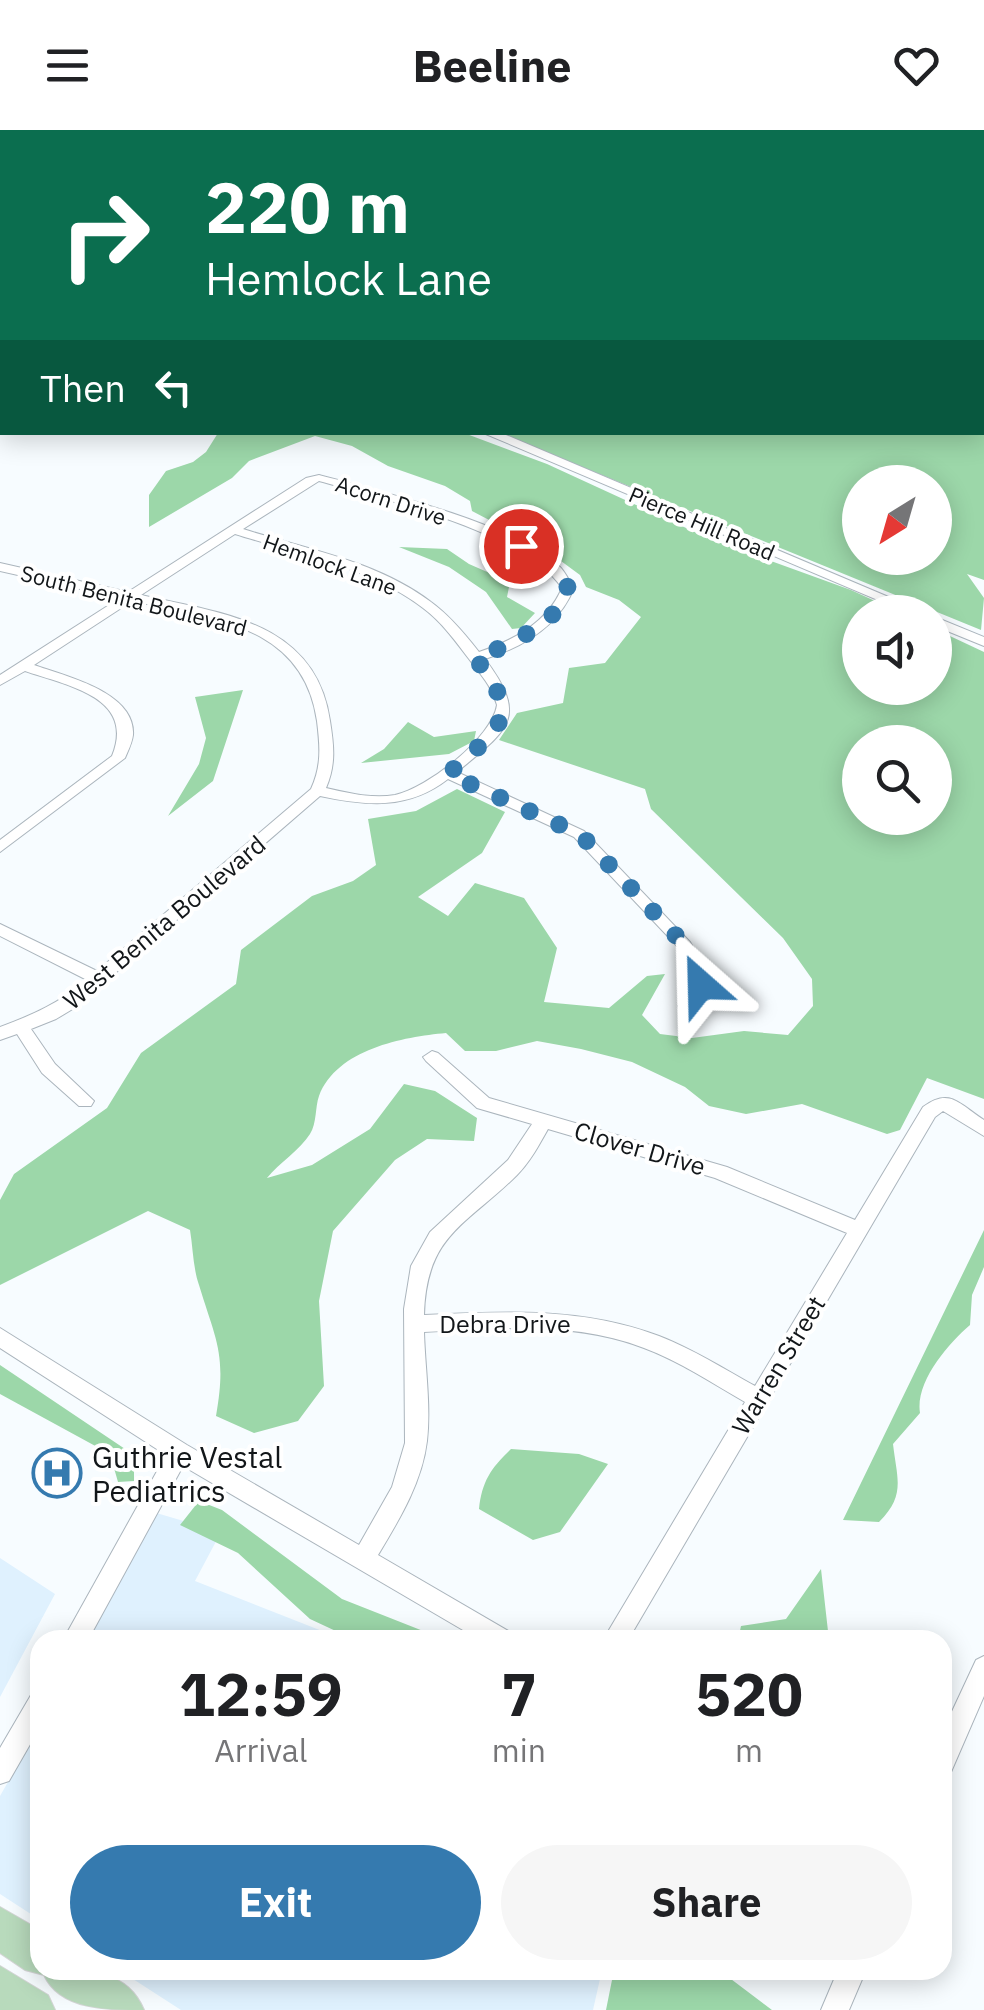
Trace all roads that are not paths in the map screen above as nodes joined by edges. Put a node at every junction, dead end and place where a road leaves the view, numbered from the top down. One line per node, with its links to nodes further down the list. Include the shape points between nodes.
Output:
1 (494, 435): 4 (street, Pierce Hill Road)
2 (232, 530): 5 (street); 8 (street, Hemlock Lane, via 389,583 424,602); 8 (street, Acorn Drive, via 319,478 472,526 560,570 568,588 560,606 514,644)
3 (0, 568): 5 (street, South Benita Boulevard)
4 (877, 595)
5 (128, 596): 9 (street); 12 (street, South Benita Boulevard, via 257,629 290,650 315,684 328,752)
6 (952, 628): 7 (street)
7 (984, 642)
8 (475, 658): 11 (street, Hemlock Lane, via 497,685 504,708 485,740)
9 (24, 666): 10 (street); 13 (street, via 106,700 121,709 129,728 118,758)
10 (0, 681)
11 (448, 774): 12 (street, Hemlock Lane, via 398,800); 16 (street, via 580,834 693,956 701,985)
12 (316, 791): 15 (street, West Benita Boulevard)
13 (0, 846)
14 (0, 929): 15 (street)
15 (99, 978): 17 (street, West Benita Boulevard, via 70,1003)
16 (686, 1006)
17 (22, 1028): 18 (street, West Benita Boulevard); 20 (street, via 41,1064)
18 (0, 1034)
19 (432, 1057): 21 (street, Clover Drive, via 483,1102)
20 (85, 1101)
21 (544, 1120): 23 (street, Clover Drive, via 720,1172); 24 (street, via 510,1171 434,1240 421,1266)
22 (984, 1129): 23 (street, Warren Street, via 937,1103)
23 (858, 1230): 26 (street, Warren Street)
24 (416, 1324): 26 (street, Debra Drive, via 559,1320 608,1328 655,1343); 28 (street, via 412,1464)
25 (0, 1336): 27 (street)
26 (758, 1398): 31 (street, Warren Street)
27 (179, 1452): 28 (street); 29 (street)
28 (362, 1561): 30 (street)
29 (81, 1630)
30 (484, 1630)
31 (622, 1630)
32 (984, 1668): 34 (street)
33 (30, 1721): 35 (street)
34 (952, 1740)
35 (0, 1772)
36 (0, 1928): 37 (main road)
37 (30, 1948)
38 (77, 1980): 42 (main road)
39 (848, 1980): 43 (street)
40 (0, 1987): 41 (main road)
41 (33, 2010)
42 (122, 2010)
43 (835, 2010)

